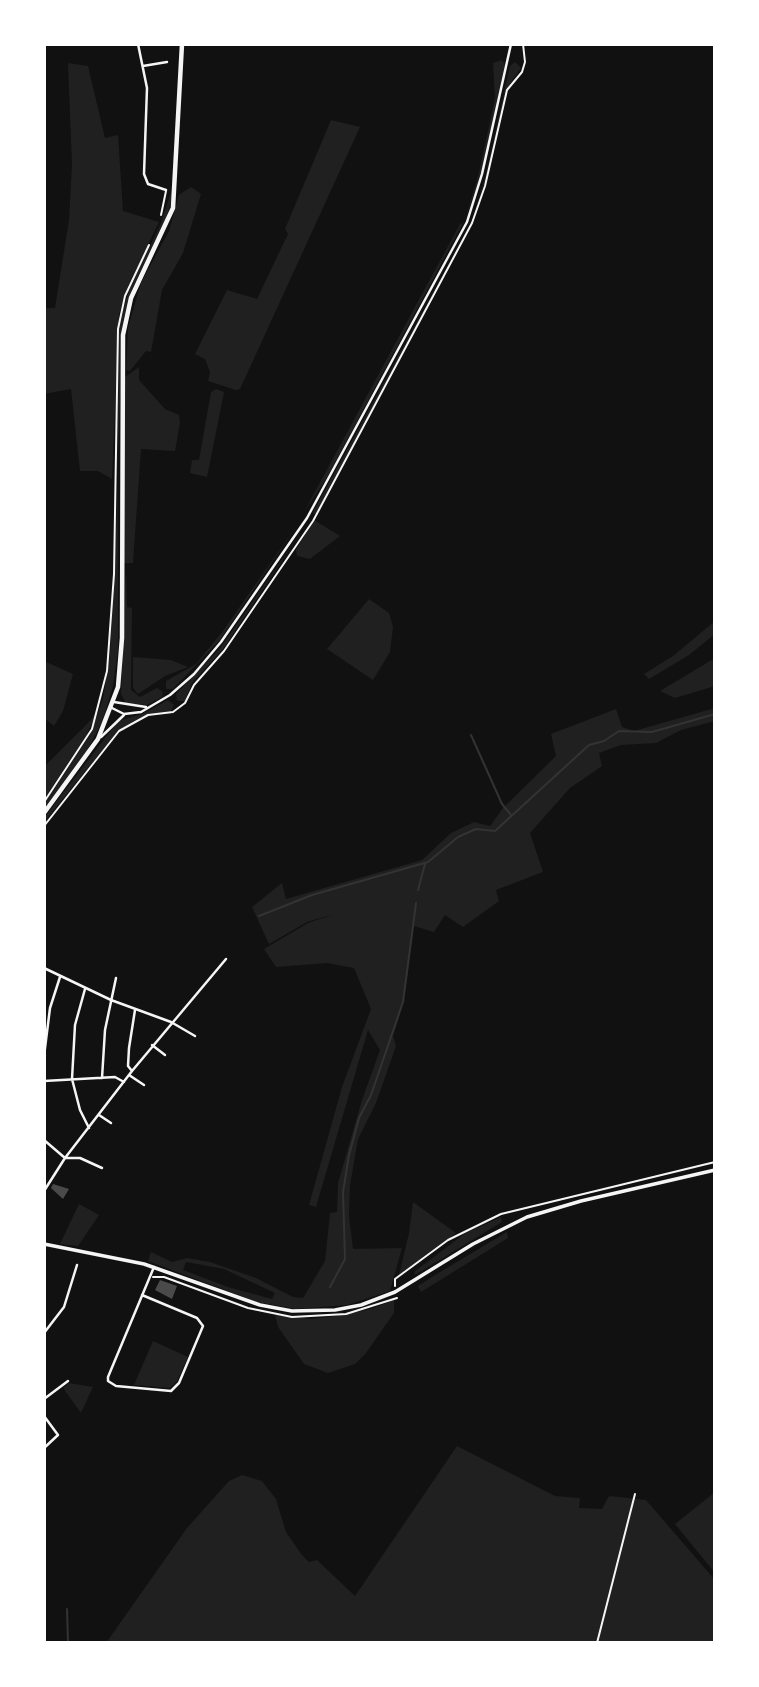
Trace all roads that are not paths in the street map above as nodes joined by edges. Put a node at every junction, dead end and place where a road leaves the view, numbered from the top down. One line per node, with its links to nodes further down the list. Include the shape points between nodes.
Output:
1 (138, 44): 5 (street)
2 (182, 44): 8 (main road, via 173,208 131,298 123,335 121,652)
3 (511, 44): 9 (street, via 467,222 340,459 307,518 221,642 186,681)
4 (167, 62): 5 (street)
5 (143, 66): 6 (street, via 147,110 144,174 148,184)
6 (166, 190): 7 (lane)
7 (161, 215)
8 (113, 705): 9 (street); 10 (street); 11 (main road)
9 (150, 707): 10 (street)
10 (124, 714): 11 (street)
11 (98, 739): 12 (main road)
12 (44, 813)
13 (226, 959): 20 (street)
14 (44, 968): 15 (street)
15 (60, 977): 17 (street); 24 (street, via 50,1008)
16 (116, 978): 18 (street)
17 (85, 989): 18 (street); 27 (street, via 75,1025)
18 (111, 1000): 19 (street); 26 (street, via 104,1030)
19 (135, 1009): 20 (street); 25 (street)
20 (171, 1022): 21 (street); 22 (street)
21 (195, 1036)
22 (152, 1045): 23 (street); 25 (street)
23 (165, 1055)
24 (44, 1056)
25 (130, 1073): 29 (street); 30 (street)
26 (102, 1078): 27 (street); 29 (street, via 118,1077)
27 (72, 1079): 28 (street); 33 (street)
28 (44, 1082)
29 (124, 1082): 31 (street)
30 (144, 1084)
31 (99, 1115): 32 (street); 33 (street)
32 (111, 1124)
33 (89, 1128): 35 (street)
34 (44, 1140): 35 (street)
35 (65, 1158): 36 (street, via 76,1157); 38 (street)
36 (102, 1168)
37 (715, 1170): 41 (street, via 527,1217 482,1238 395,1292 361,1305 323,1311 282,1310 247,1302)
38 (44, 1191)
39 (44, 1244): 41 (street)
40 (78, 1265): 43 (street, via 64,1307)
41 (154, 1267): 42 (street)
42 (142, 1295): 42 (street, via 197,1318 202,1331 172,1391 110,1385 108,1377)
43 (44, 1333)
44 (68, 1381): 45 (street)
45 (44, 1399)
46 (44, 1416): 47 (street, via 58,1435)
47 (44, 1448)

